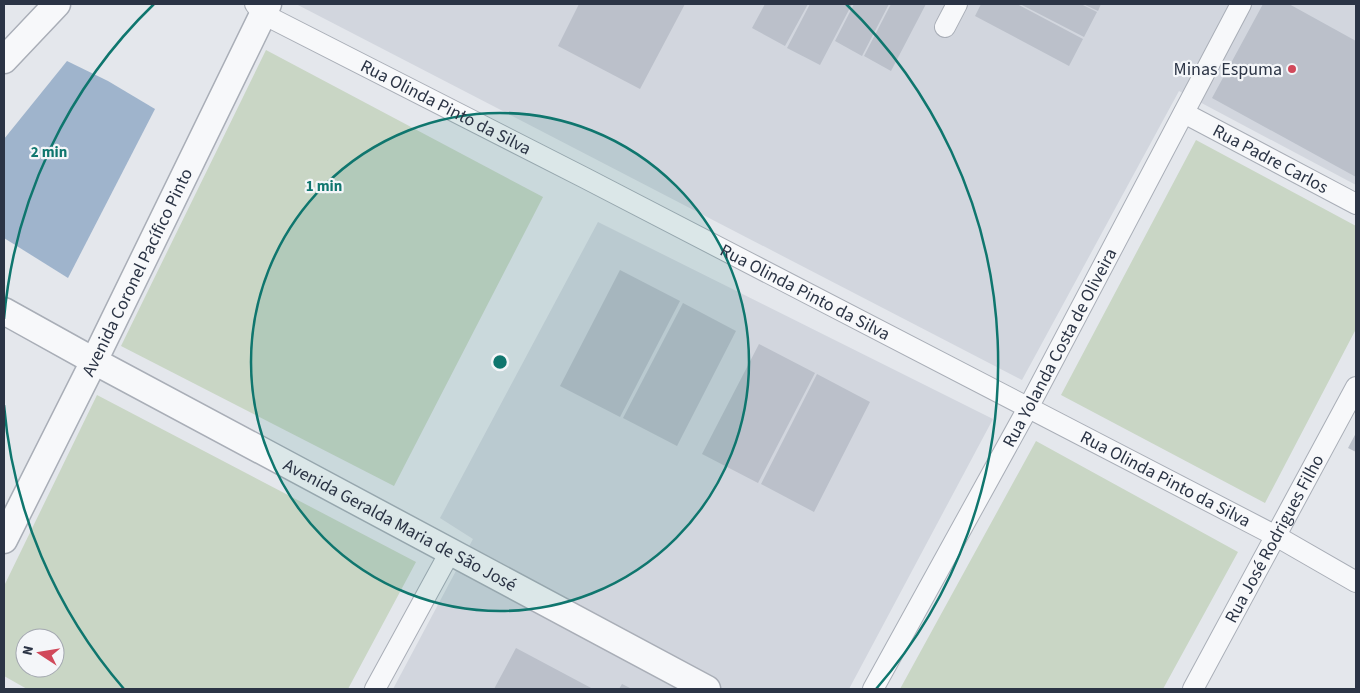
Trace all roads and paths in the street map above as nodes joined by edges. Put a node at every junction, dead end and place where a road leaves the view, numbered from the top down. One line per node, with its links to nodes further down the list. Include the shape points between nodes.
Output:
1 (57, 4): 6 (street)
2 (957, 4): 5 (street)
3 (1241, 4): 7 (street, Rua Yolanda Costa de Oliveira)
4 (262, 7): 10 (street, Avenida Coronel Pacífico Pinto); 12 (street, Rua Olinda Pinto da Silva)
5 (945, 28)
6 (4, 60)
7 (1184, 113): 8 (street, Rua Padre Carlos); 12 (street, Rua Yolanda Costa de Oliveira)
8 (1356, 204)
9 (4, 311): 10 (street, Avenida Geralda Maria de São José)
10 (94, 361): 14 (street, Avenida Coronel Pacífico Pinto); 15 (street, Avenida Geralda Maria de São José)
11 (1356, 387): 13 (street, Rua José Rodrigues Filho)
12 (1028, 408): 13 (street, Rua Olinda Pinto da Silva); 19 (street, Rua Yolanda Costa de Oliveira)
13 (1276, 536): 16 (street, Rua Olinda Pinto da Silva); 20 (street, Rua José Rodrigues Filho)
14 (4, 540)
15 (450, 552): 17 (street); 18 (street, Avenida Geralda Maria de São José)
16 (1356, 582)
17 (374, 689)
18 (707, 689)
19 (873, 689)
20 (1193, 689)

